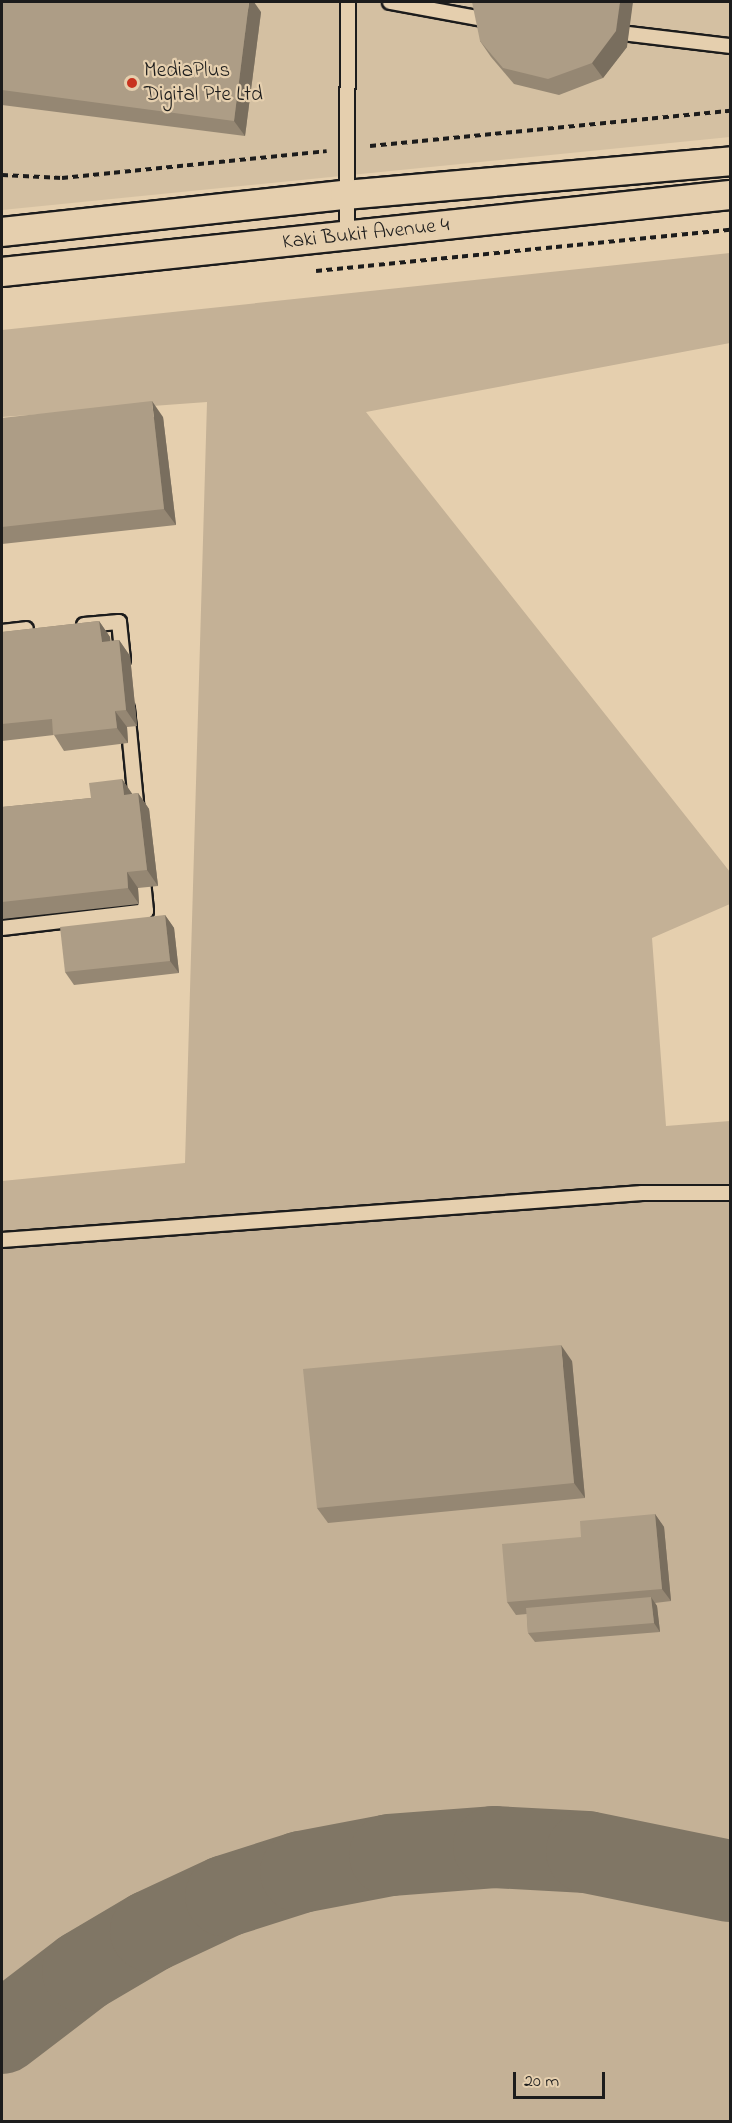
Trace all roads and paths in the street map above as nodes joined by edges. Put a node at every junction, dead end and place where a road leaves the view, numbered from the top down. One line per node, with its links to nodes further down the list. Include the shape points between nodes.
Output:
1 (348, 2): 7 (lane)
2 (390, 2): 3 (lane)
3 (483, 19)
4 (628, 34): 5 (lane)
5 (730, 46)
6 (730, 161): 7 (street, Kaki Bukit Avenue 4)
7 (345, 195): 10 (street, Kaki Bukit Avenue 4); 11 (lane)
8 (730, 195): 11 (street, Kaki Bukit Avenue 4)
9 (730, 230): 13 (path)
10 (3, 232)
11 (347, 236): 12 (street, Kaki Bukit Avenue 4)
12 (2, 272)
13 (307, 272)
14 (72, 626): 17 (lane, via 119,621)
15 (37, 628): 16 (lane)
16 (2, 632)
17 (139, 830)
18 (141, 853): 19 (lane, via 146,911)
19 (2, 928)
20 (730, 1193): 21 (lane, via 642,1193)
21 (2, 1240)

